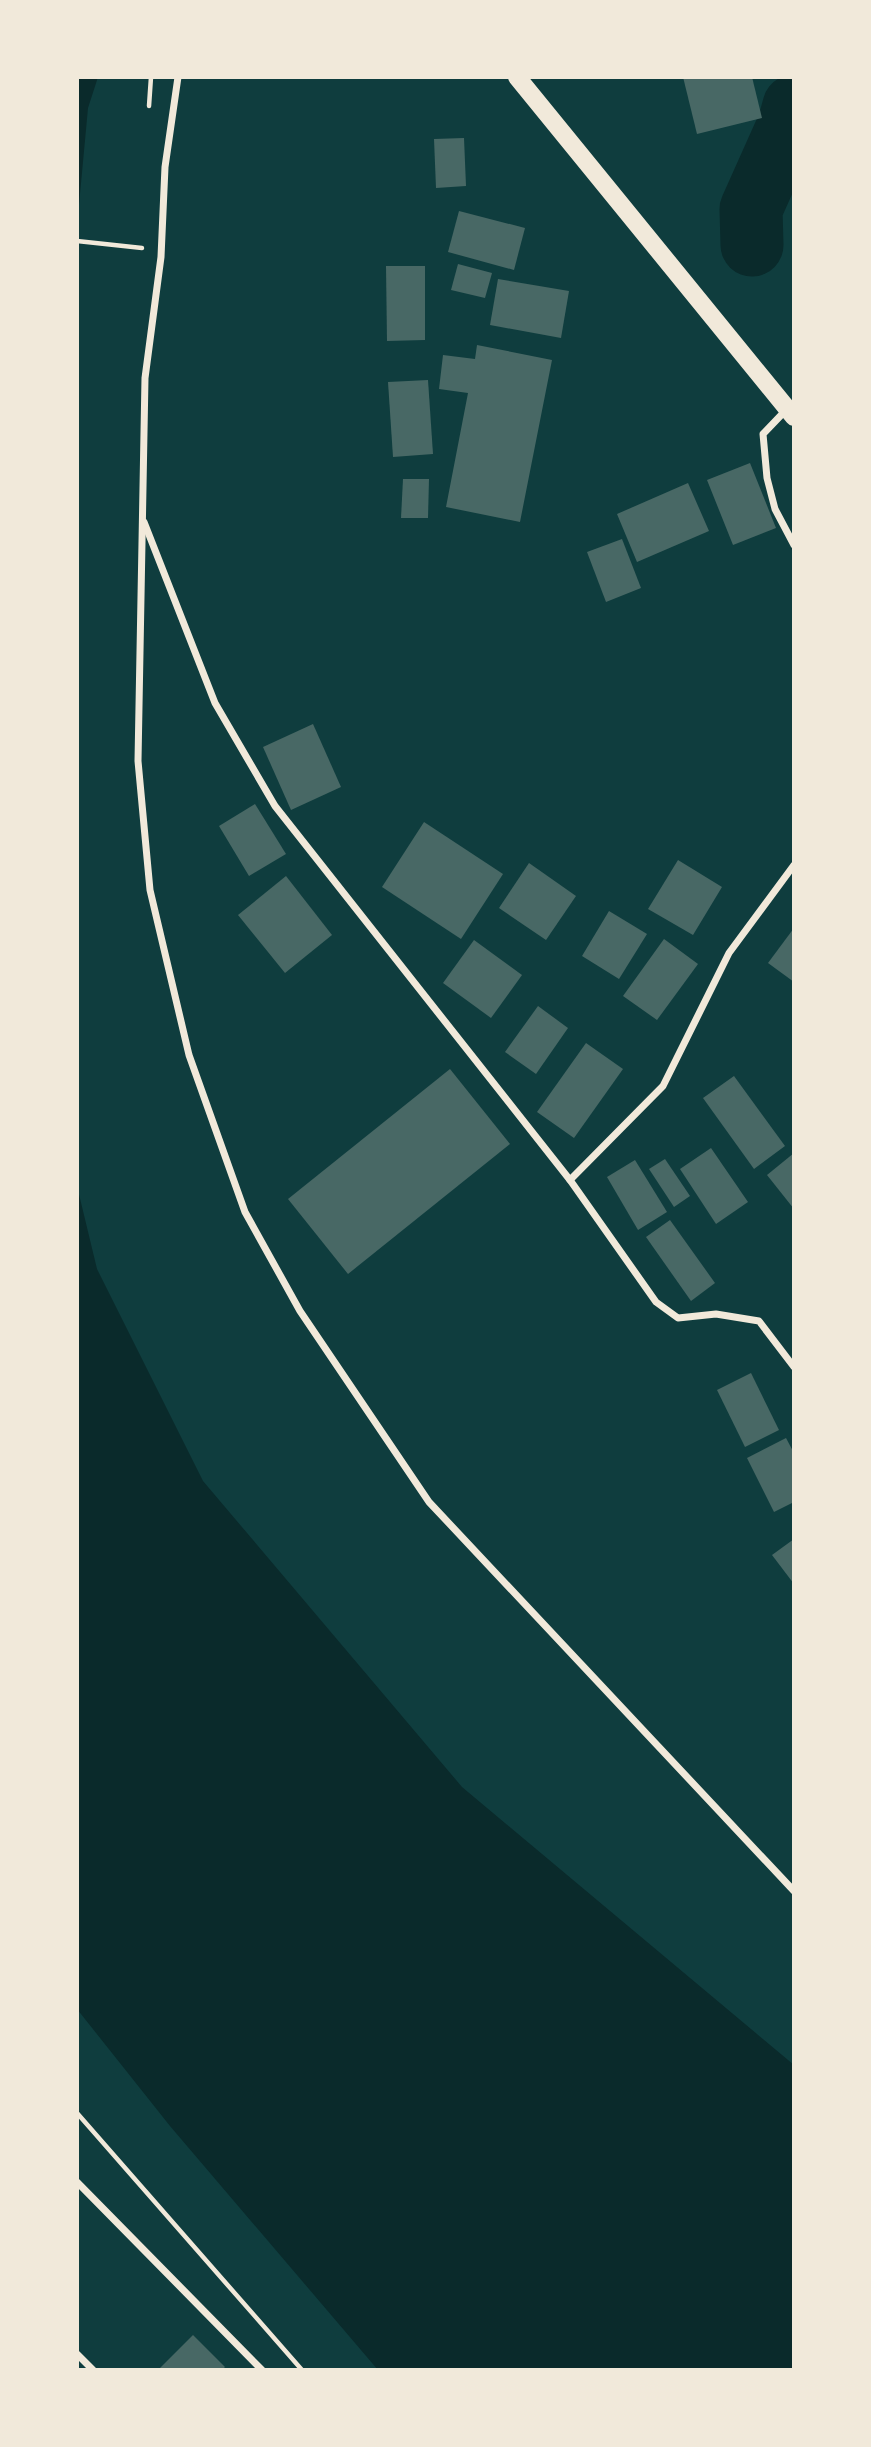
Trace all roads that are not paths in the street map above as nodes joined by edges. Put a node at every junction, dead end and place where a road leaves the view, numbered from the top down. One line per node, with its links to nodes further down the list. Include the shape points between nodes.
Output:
1 (178, 77): 4 (street, via 145,378)
2 (517, 77): 3 (main road)
3 (790, 413): 5 (street, via 763,434 766,478 775,509)
4 (142, 518): 7 (street, via 215,703 275,806); 9 (street, via 138,761 150,890 189,1055 245,1212 300,1311 429,1502)
5 (794, 545)
6 (794, 865): 7 (street, via 729,953 663,1086)
7 (570, 1180): 8 (street, via 656,1302 678,1318 716,1314 759,1321)
8 (794, 1367)
9 (794, 1891)
10 (77, 2182): 13 (street)
11 (77, 2354): 12 (street)
12 (93, 2370)
13 (262, 2370)

